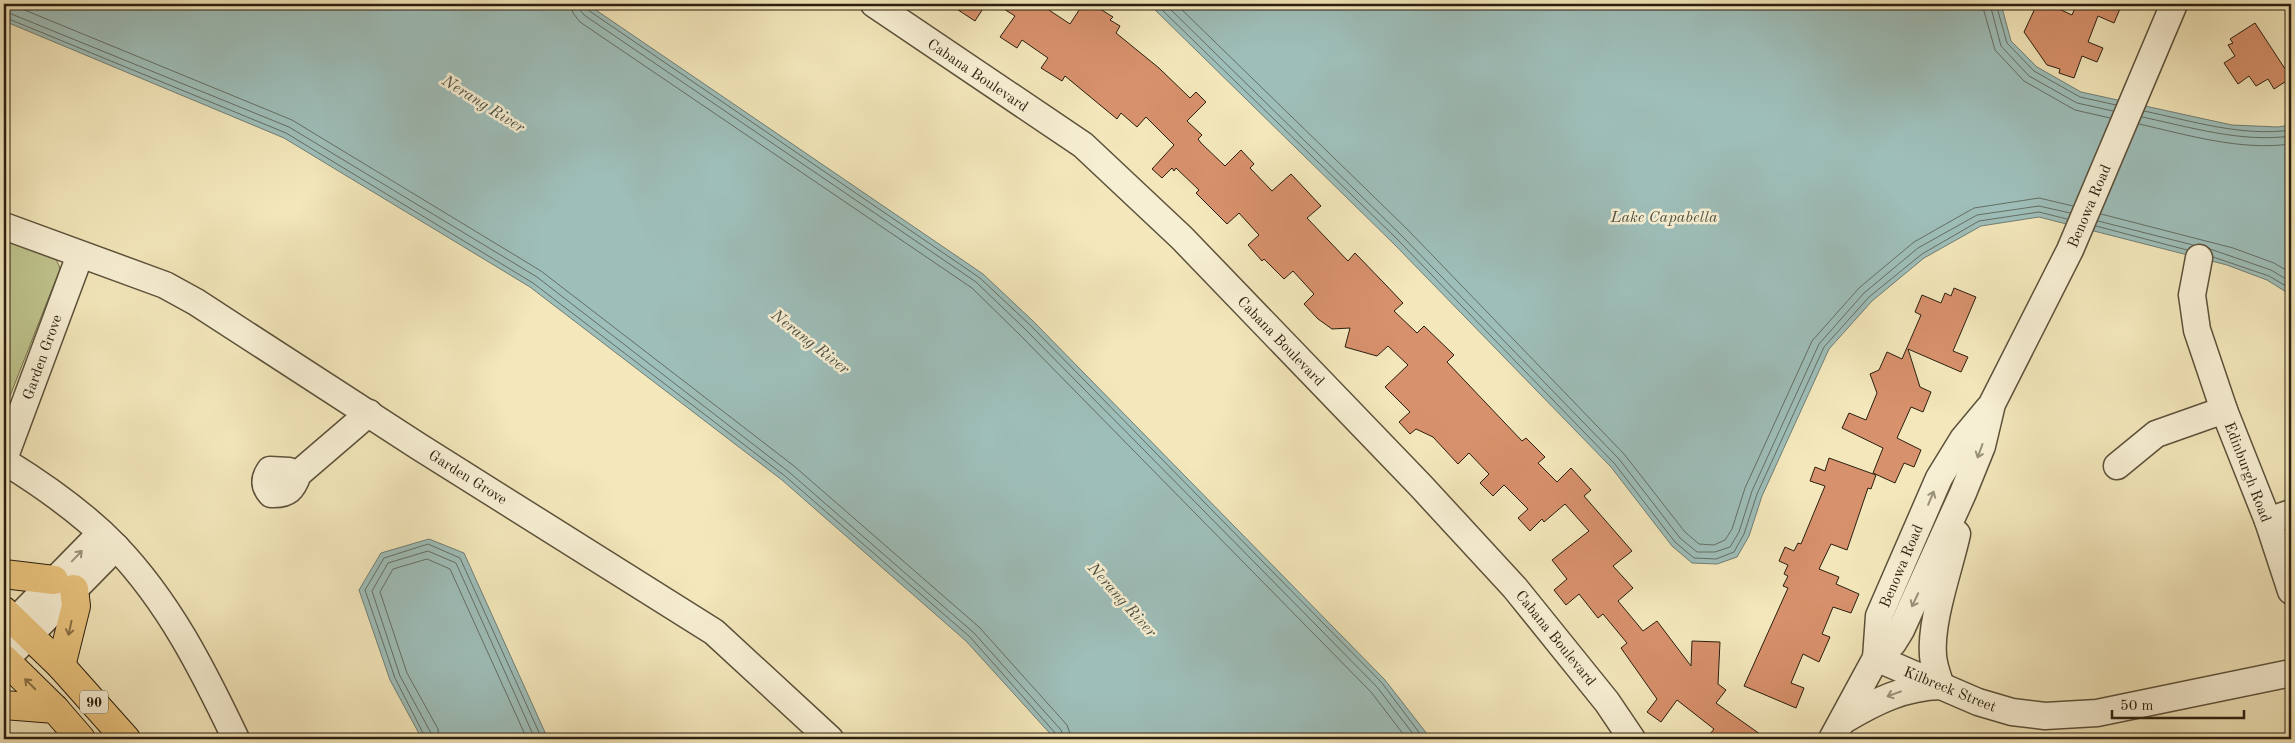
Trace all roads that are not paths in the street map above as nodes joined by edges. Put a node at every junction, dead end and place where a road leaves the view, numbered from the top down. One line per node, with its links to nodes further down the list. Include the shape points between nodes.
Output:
1 (874, 4): 31 (street, Cabana Boulevard, via 1083,146 1182,238 1515,588 1608,702)
2 (2174, 4): 6 (street, Benowa Road, via 2070,250)
3 (4, 226): 4 (street, Garden Grove)
4 (80, 255): 8 (street, Garden Grove, via 165,285 196,302); 9 (street, Garden Grove)
5 (2199, 258): 7 (street, Edinburgh Road, via 2192,296 2197,330)
6 (1992, 404): 12 (street, Benowa Road, one-way to 12, via 1982,446); 19 (street, Benowa Road, one-way to 6, via 1879,616 1939,478 1963,439)
7 (2224, 410): 10 (street, via 2156,434); 13 (street, Edinburgh Road)
8 (368, 413): 11 (street); 30 (street, Garden Grove, via 714,632)
9 (4, 460): 14 (street, via 73,509)
10 (2117, 466)
11 (298, 474)
12 (1957, 509): 19 (street, Benowa Road, one-way to 19, via 1901,630 1893,643); 23 (street, via 1959,528 1933,641 1933,656)
13 (2279, 517): 17 (street, Edinburgh Road)
14 (109, 540): 16 (street); 29 (street, via 160,600 183,634)
15 (4, 574): 16 (main road)
16 (64, 585): 18 (street); 21 (main road, one-way to 21, via 76,606)
17 (2291, 591)
18 (13, 625): 20 (street); 21 (main road, 90)
19 (1876, 658): 23 (street, Kilbreck Street); 26 (street, Benowa Road)
20 (4, 660): 25 (main road, 90, one-way to 20)
21 (61, 666): 28 (main road, 90)
22 (2291, 672): 23 (street, Kilbreck Street, via 2097,713 2063,716 1996,708)
23 (1942, 686): 26 (street, one-way to 26, via 1920,687 1892,695)
24 (4, 705): 25 (main road)
25 (55, 709): 27 (main road, 90)
26 (1838, 730)
27 (81, 739)
28 (126, 739)
29 (236, 739)
30 (830, 739)
31 (1632, 739)

